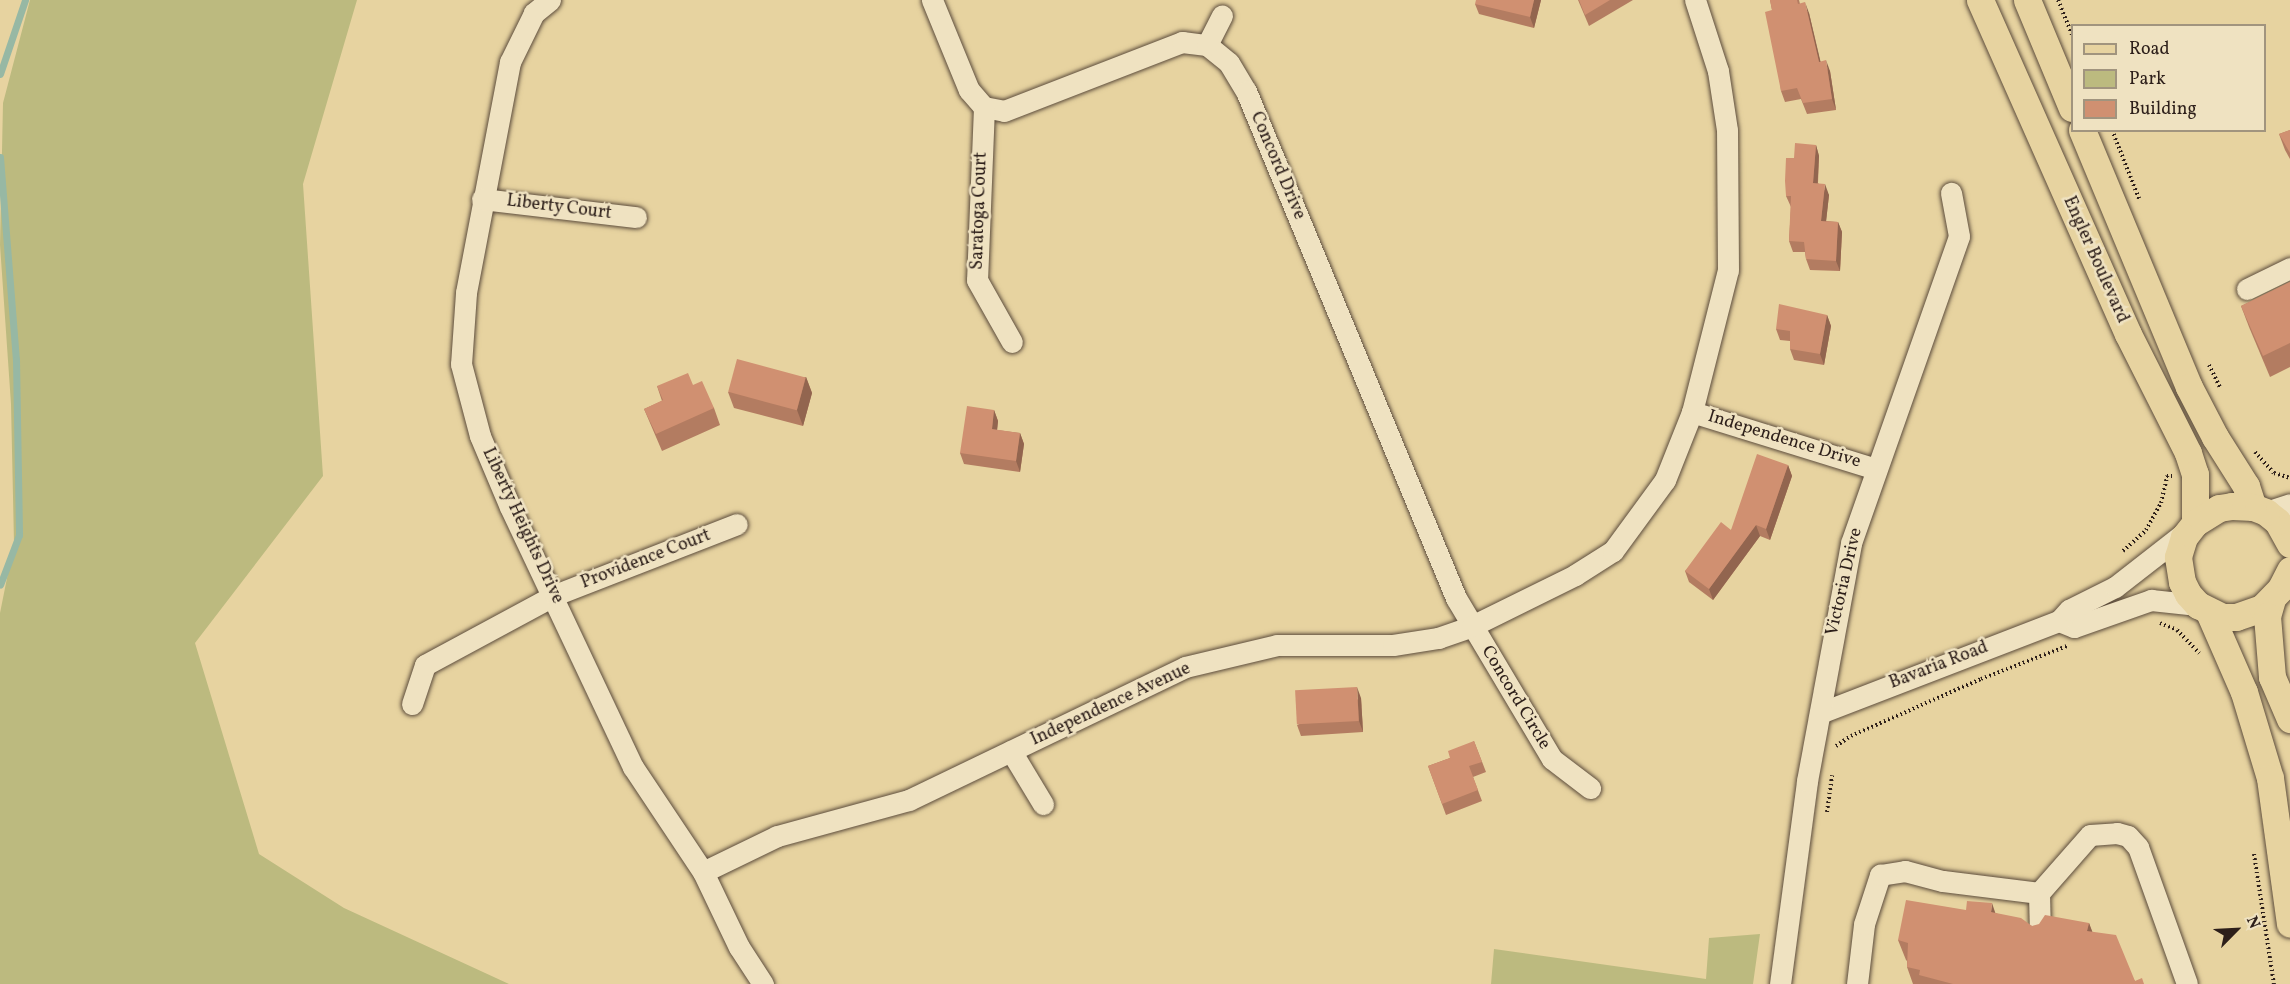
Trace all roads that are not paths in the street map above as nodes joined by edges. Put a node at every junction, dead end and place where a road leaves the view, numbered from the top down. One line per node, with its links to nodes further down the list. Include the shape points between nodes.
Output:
1 (550, 0): 12 (street, Liberty Heights Drive, via 534,13 510,62)
2 (932, 0): 9 (street, via 969,90)
3 (1695, 0): 17 (street, Independence Avenue, via 1718,71 1730,186 1728,270)
4 (1980, 0): 21 (main road, Engler Boulevard, via 2128,334 2188,453 2195,474)
5 (2027, 0): 8 (main road)
6 (1222, 16): 7 (street)
7 (1208, 45): 9 (street, via 1173,44 1004,111); 27 (street, Concord Drive, via 1229,63 1246,91 1456,598)
8 (2071, 103)
9 (984, 107): 16 (street, Saratoga Court, via 977,280)
10 (2083, 132): 19 (main road, Engler Boulevard, via 2189,387 2246,486)
11 (1951, 193): 18 (street, Victoria Drive, via 1959,236)
12 (482, 199): 13 (street, Liberty Court); 24 (street, Liberty Heights Drive, via 466,293 461,364 480,436)
13 (636, 217)
14 (2290, 268): 15 (street)
15 (2247, 289)
16 (1012, 342)
17 (1692, 412): 18 (street, Independence Drive); 27 (street, Independence Avenue, via 1665,480 1613,551 1575,575)
18 (1876, 469): 29 (street, Victoria Drive, via 1851,543)
19 (2270, 508): 21 (main road, via 2219,508); 22 (main road, Engler Boulevard)
20 (737, 524): 24 (street, Providence Court)
21 (2192, 526): 25 (main road, Engler Boulevard, via 2181,546 2178,569 2182,582); 26 (street, Bavaria Road, via 2136,572 2069,610)
22 (2290, 544)
23 (2285, 581): 25 (main road, via 2236,617); 30 (main road, via 2267,616 2272,676)
24 (555, 595): 28 (street, Providence Court, via 424,665); 34 (street, Liberty Heights Drive, via 633,767)
25 (2204, 608): 26 (street, Bavaria Road, via 2151,600 2074,627); 36 (main road, via 2244,692 2270,778)
26 (2059, 621): 29 (street, Bavaria Road)
27 (1472, 626): 31 (street, Independence Avenue, via 1438,638 1393,645 1277,645 1196,664); 32 (street, Concord Circle, via 1552,759)
28 (412, 705)
29 (1820, 713): 39 (street, Victoria Drive)
30 (2290, 718)
31 (1011, 751): 33 (street, Independence Avenue); 34 (street, Independence Avenue, via 909,800 777,836)
32 (1590, 788)
33 (1043, 804)
34 (703, 872): 38 (street, Liberty Heights Drive, via 739,947)
35 (2039, 893): 37 (street); 40 (street, via 1943,881 1905,871 1880,875 1864,924); 41 (street, via 2090,835 2128,836 2138,847)
36 (2290, 924)
37 (2040, 934)
38 (763, 984)
39 (1780, 984)
40 (1857, 984)
41 (2187, 984)

